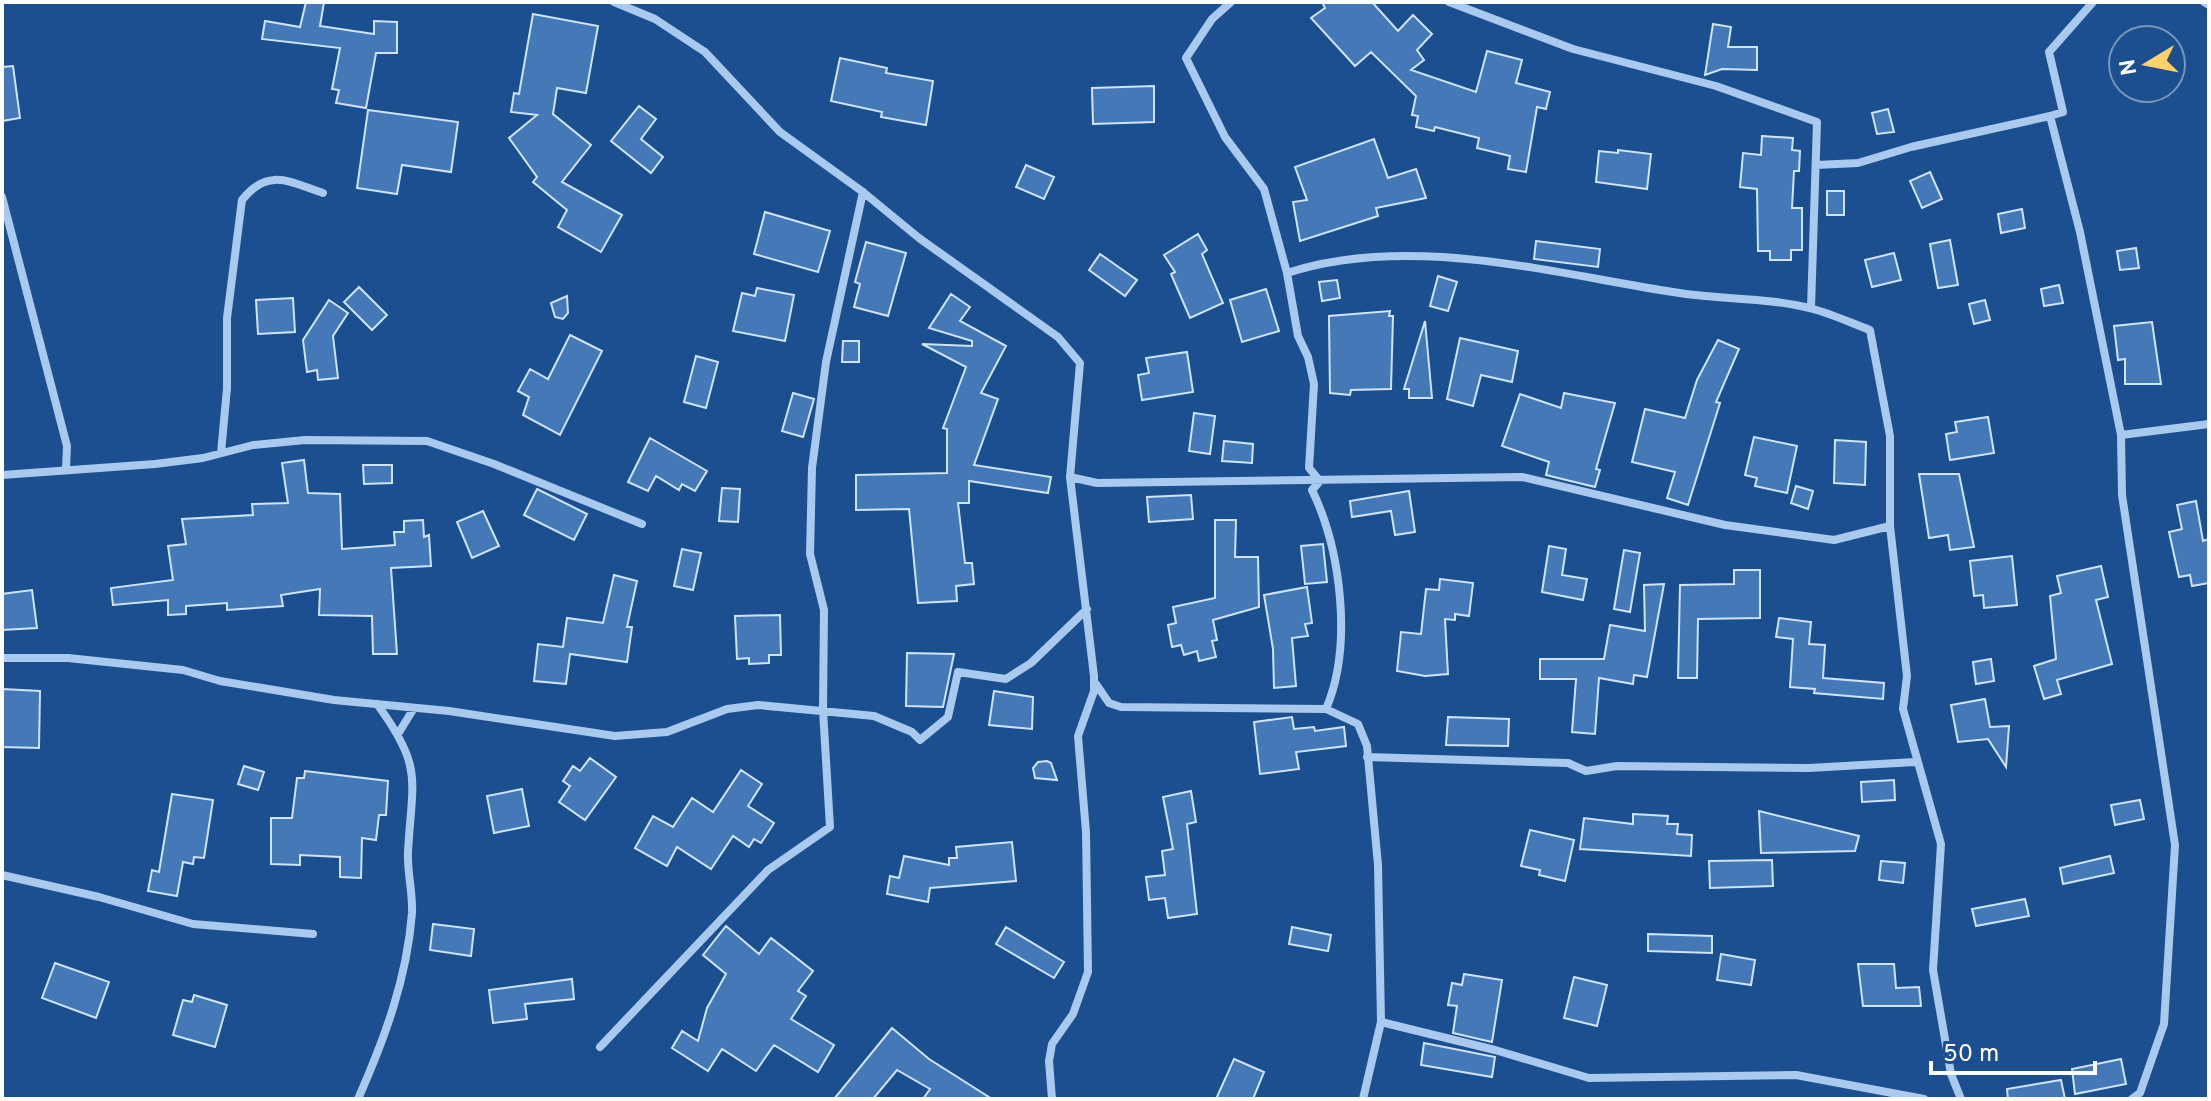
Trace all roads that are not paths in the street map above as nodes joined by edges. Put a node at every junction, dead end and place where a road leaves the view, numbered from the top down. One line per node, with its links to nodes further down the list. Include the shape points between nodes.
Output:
1 (614, 2): 9 (street, via 693,43 780,132)
2 (1231, 2): 12 (street, via 1212,19 1186,58 1225,137 1264,189)
3 (1449, 2): 8 (street, via 1573,49 1716,86 1817,122)
4 (2093, 2): 7 (street, via 2049,52 2063,112)
5 (2204, 2): 6 (street)
6 (2209, 5)
7 (2050, 116): 8 (street, via 1858,163); 15 (street, via 2080,232)
8 (1816, 165): 13 (street)
9 (863, 192): 19 (street, via 1058,337 1080,363); 29 (street, via 826,362 812,468 810,554 824,610)
10 (323, 193): 16 (street, via 274,178 255,186 242,200 228,303)
11 (2, 197): 17 (street, via 67,446)
12 (1287, 273): 13 (street, via 1341,259 1438,257); 20 (street, via 1298,336 1314,384 1309,468)
13 (1811, 308): 22 (street, via 1870,330 1890,436)
14 (2209, 424): 15 (street)
15 (2121, 435): 42 (street, via 2122,495 2175,845 2164,1024 2140,1093)
16 (221, 453): 17 (street, via 155,464); 21 (street, via 305,440 427,441)
17 (66, 468): 18 (street)
18 (2, 475)
19 (1070, 477): 20 (street, via 1097,483); 23 (street)
20 (1320, 481): 22 (street, via 1522,477 1725,525 1834,540); 28 (street, via 1312,490 1332,540 1342,613 1334,687)
21 (642, 524)
22 (1890, 526): 32 (street, via 1907,676 1903,709)
23 (1087, 609): 25 (street); 29 (street, via 1031,663 1006,679 958,672 948,717 920,740 874,716)
24 (2, 658): 26 (street, via 137,664)
25 (1094, 676): 28 (street, via 1098,691 1121,707); 38 (street, via 1078,736 1088,972 1073,1014 1052,1044)
26 (377, 704): 27 (street); 30 (street)
27 (414, 708): 29 (street, via 615,736 667,732 727,709 758,705); 30 (street)
28 (1326, 709): 31 (street, via 1358,724)
29 (823, 710): 36 (street, via 830,827 768,870)
30 (398, 734): 37 (street, via 415,776 408,851 412,912 395,1007)
31 (1367, 757): 32 (street, via 1568,763 1586,771 1617,766 1809,768); 35 (street, via 1378,865)
32 (1915, 762): 41 (street, via 1941,844 1933,970 1951,1074)
33 (2, 875): 34 (street, via 193,924)
34 (313, 934)
35 (1381, 1022): 39 (street); 40 (street, via 1589,1078 1796,1075)
36 (600, 1047)
37 (358, 1099)
38 (1052, 1099)
39 (1363, 1099)
40 (1924, 1099)
41 (1961, 1099)
42 (2132, 1099)

